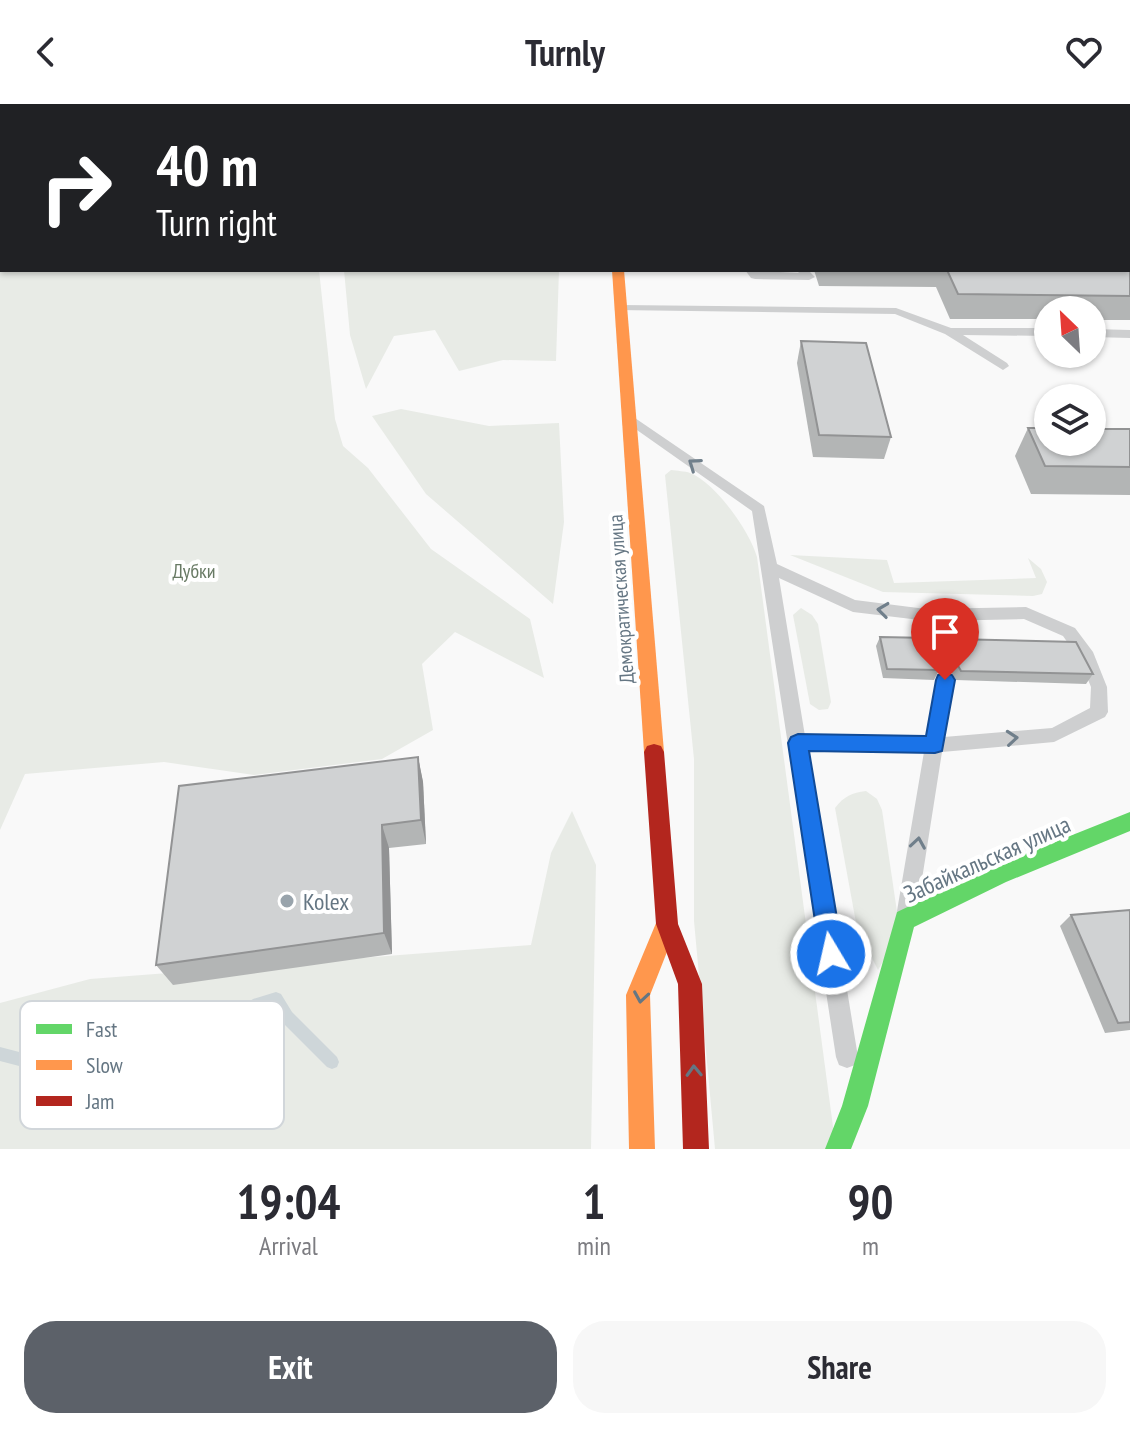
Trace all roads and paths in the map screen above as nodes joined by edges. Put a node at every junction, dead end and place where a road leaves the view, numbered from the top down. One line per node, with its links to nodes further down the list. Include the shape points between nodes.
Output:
1 (618, 272): 4 (main road, Демократическая улица)
2 (752, 272): 3 (lane, via 809,277)
3 (804, 272)
4 (621, 308): 5 (lane, via 896,311); 10 (main road, Демократическая улица)
5 (949, 331): 6 (lane); 9 (lane)
6 (1034, 332)
7 (1106, 333): 8 (lane)
8 (1130, 334)
9 (1003, 366)
10 (630, 419): 11 (lane, one-way to 10, via 759,509); 19 (main road, Демократическая улица)
11 (770, 567): 12 (lane, one-way to 11, via 853,606); 15 (lane)
12 (926, 615): 13 (lane); 16 (lane, one-way to 12, via 1054,735 1099,712 1099,687 1069,632 1026,613)
13 (936, 648)
14 (945, 680): 16 (lane)
15 (798, 743): 16 (lane); 20 (lane)
16 (935, 745): 18 (lane, one-way to 16)
17 (1130, 821): 18 (main road, Забайкальская улица)
18 (905, 920): 20 (main road, Забайкальская улица)
19 (667, 924): 21 (main road, Демократическая улица, one-way to 21, via 638,995); 22 (main road, Демократическая улица, one-way to 19, via 690,984)
20 (855, 1106): 23 (main road, Забайкальская улица)
21 (642, 1149)
22 (696, 1149)
23 (838, 1149)

